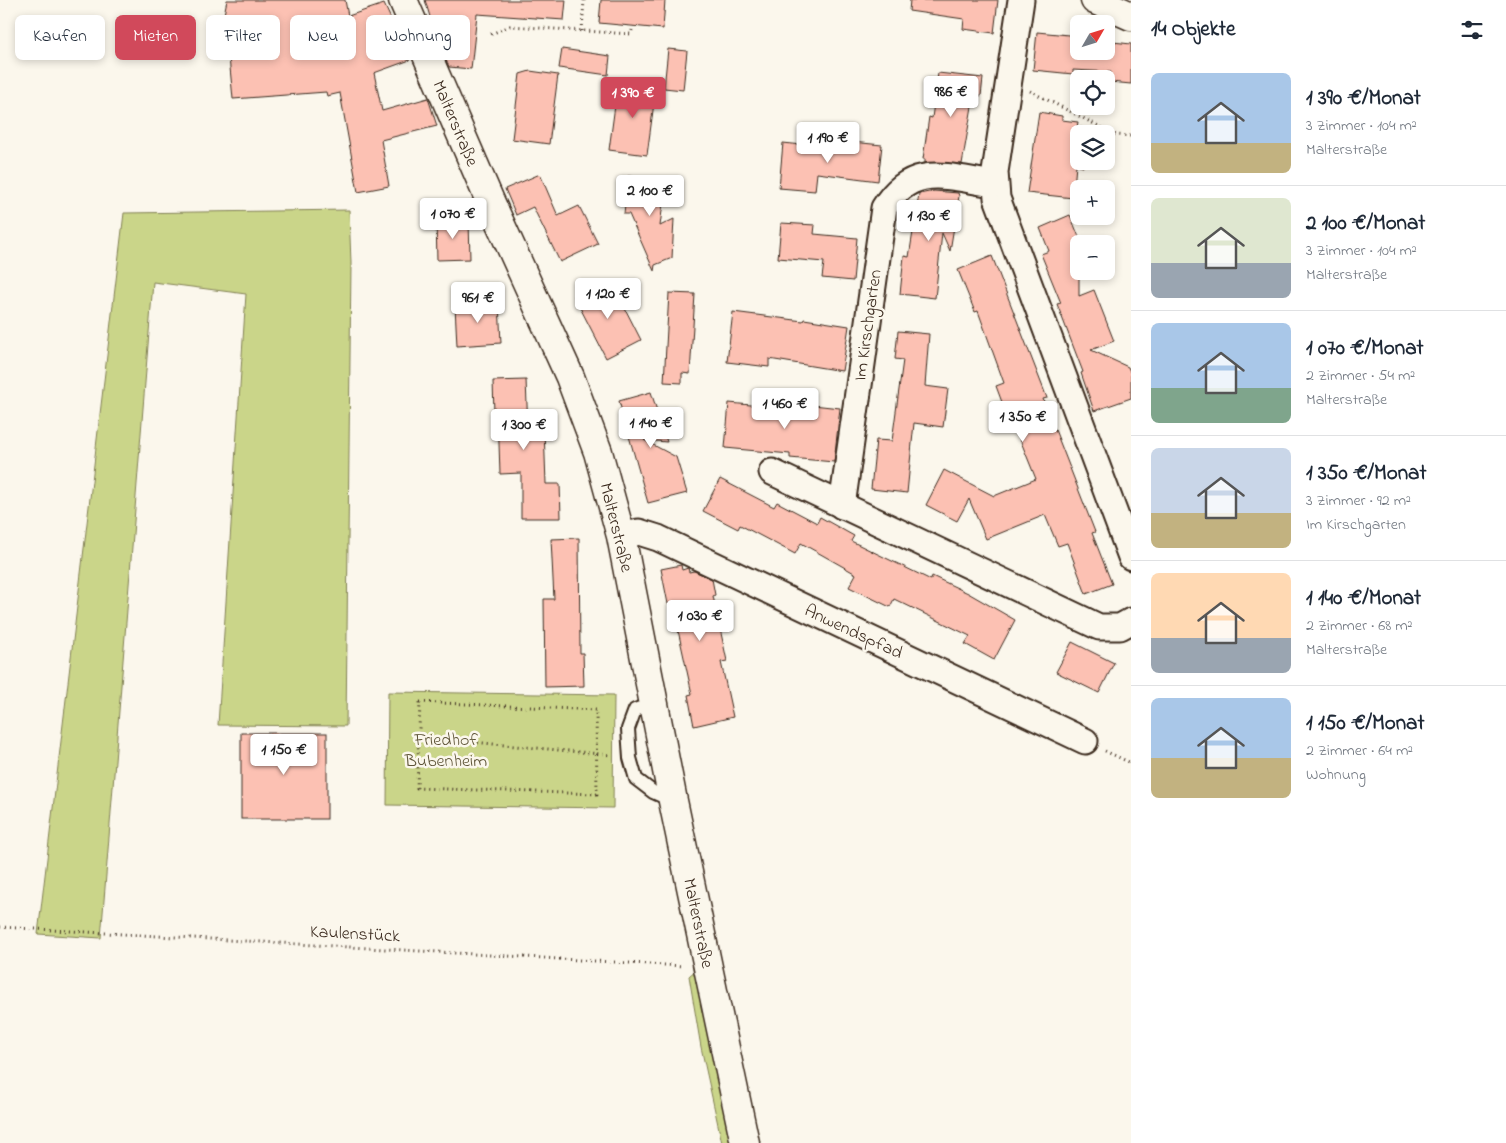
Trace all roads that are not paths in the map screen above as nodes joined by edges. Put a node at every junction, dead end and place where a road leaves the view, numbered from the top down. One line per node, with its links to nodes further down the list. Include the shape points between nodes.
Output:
1 (403, 0): 8 (main road, Malterstraße, via 570,377 598,452)
2 (1021, 0): 5 (street)
3 (1095, 0): 4 (main road)
4 (1131, 16)
5 (995, 184): 7 (street, Im Kirschgarten, via 928,176 914,178 891,195 884,208); 9 (street, via 1002,212)
6 (772, 472): 7 (street)
7 (842, 506): 10 (street, via 1099,627 1120,627)
8 (621, 536): 11 (main road, Malterstraße); 12 (street, Anwendspfad, via 639,532 658,538)
9 (1131, 557)
10 (1131, 621)
11 (654, 703): 13 (main road, Malterstraße); 13 (lane, via 636,710 628,729 630,758 636,779)
12 (1085, 741)
13 (673, 801): 14 (main road, Malterstraße)
14 (744, 1143)

